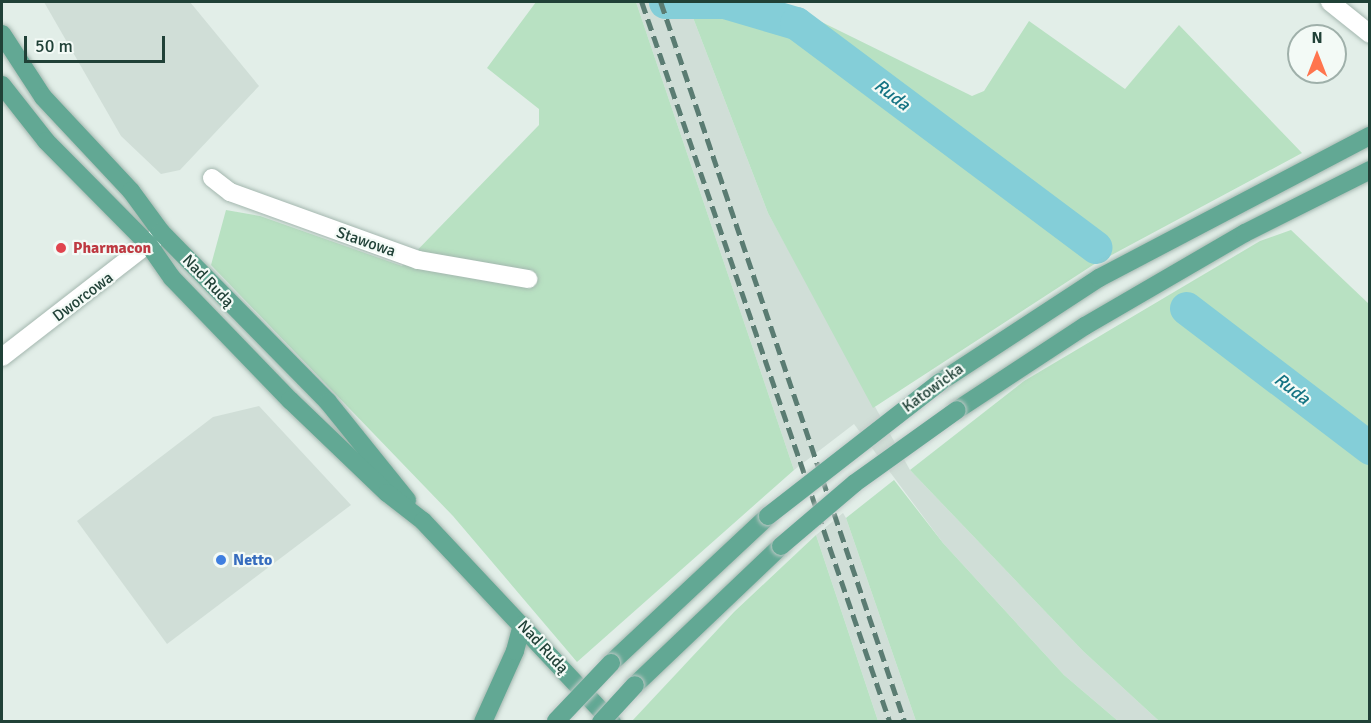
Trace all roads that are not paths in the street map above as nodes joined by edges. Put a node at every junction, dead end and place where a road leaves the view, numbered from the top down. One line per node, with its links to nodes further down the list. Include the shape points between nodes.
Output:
1 (1330, 2): 3 (street)
2 (2, 34): 8 (main road, Nad Rudą, via 43,97 131,191)
3 (1370, 34)
4 (2, 85): 8 (main road, Nad Rudą, via 46,141)
5 (1370, 136): 13 (main road, Katowicka, bridge, via 1090,284 940,382 768,516 611,663)
6 (1370, 170): 15 (main road, Katowicka, bridge, via 1205,256 1085,326 855,483 781,546)
7 (212, 178): 9 (street, Stawowa, via 230,192 418,260)
8 (155, 238): 10 (street, Dworcowa); 11 (main road, Nad Rudą, via 328,402); 11 (main road, Nad Rudą, via 172,278 290,400 387,493)
9 (528, 279)
10 (2, 357)
11 (423, 521): 12 (main road, Nad Rudą)
12 (522, 625): 14 (main road, via 509,666); 16 (main road, Nad Rudą)
13 (556, 721)
14 (483, 722)
15 (601, 722)
16 (612, 722)

